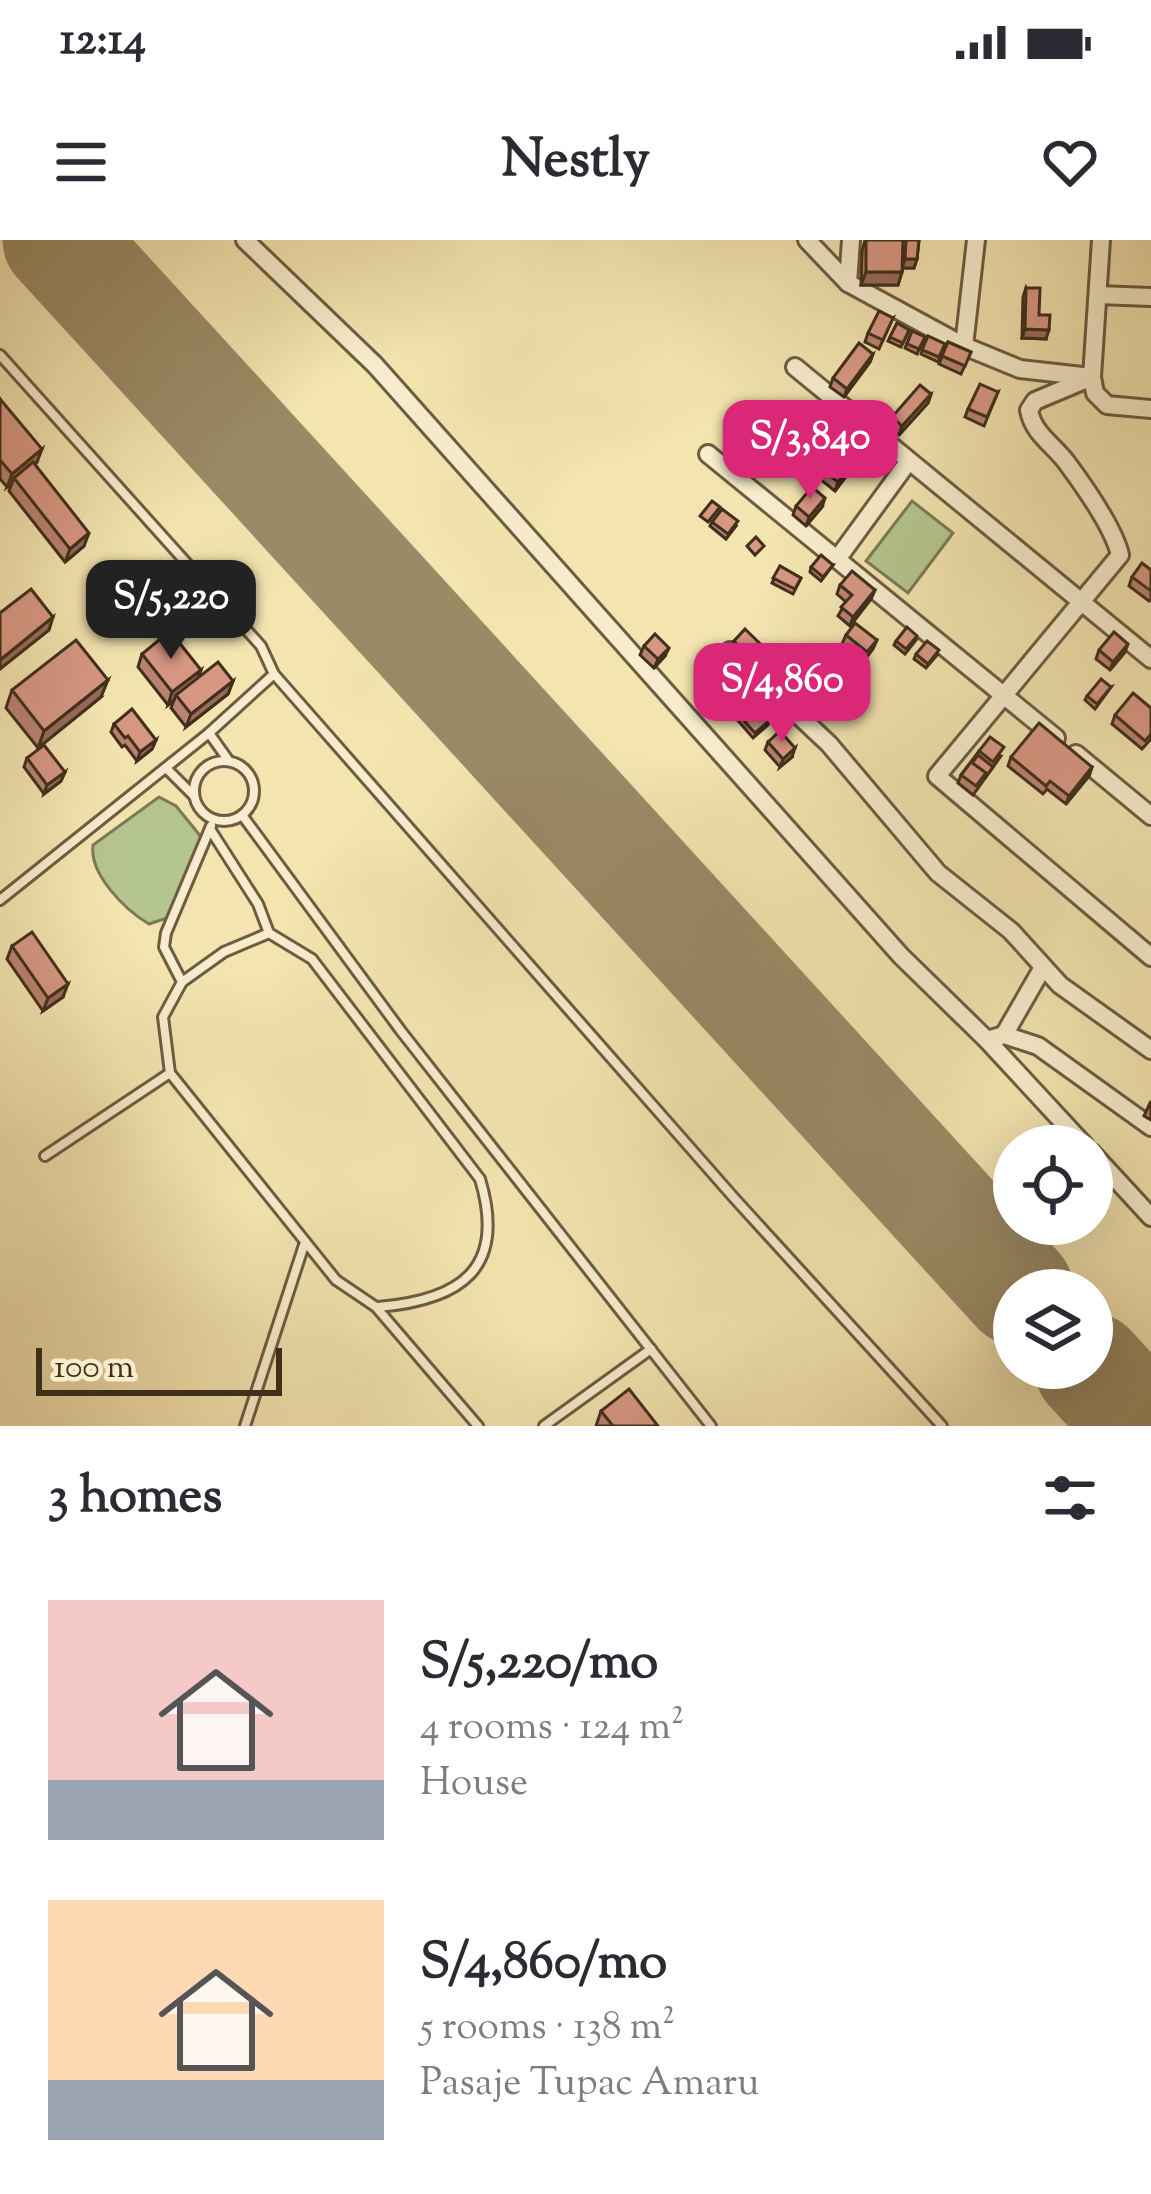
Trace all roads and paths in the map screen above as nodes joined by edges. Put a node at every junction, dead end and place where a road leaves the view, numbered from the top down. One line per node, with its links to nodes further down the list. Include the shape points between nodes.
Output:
1 (245, 240): 34 (street, via 375,365 901,956)
2 (807, 240): 6 (street)
3 (851, 240): 6 (street)
4 (976, 240): 9 (street)
5 (1101, 240): 7 (street)
6 (848, 283): 9 (street)
7 (1098, 295): 8 (street); 12 (street)
8 (1151, 297)
9 (964, 346): 12 (street, via 1020,369)
10 (0, 355): 20 (lane, via 261,646)
11 (794, 367): 15 (street)
12 (1092, 377): 13 (street, via 1107,405); 17 (street, via 1029,410 1118,546 1120,555)
13 (1151, 409)
14 (708, 454): 16 (street)
15 (908, 462): 16 (street); 17 (street)
16 (838, 558): 21 (street)
17 (1082, 605): 19 (street); 21 (street)
18 (730, 651): 32 (street, via 829,744 938,873 1011,931)
19 (1151, 659)
20 (274, 674): 22 (lane); 49 (lane)
21 (1005, 696): 27 (street); 31 (street, via 937,776)
22 (209, 733): 23 (lane); 24 (lane)
23 (229, 761): 25 (lane, via 203,770); 26 (lane, via 252,779 254,799)
24 (166, 768): 25 (lane); 29 (lane)
25 (195, 797): 28 (lane)
26 (242, 815): 28 (lane); 44 (lane)
27 (1151, 816)
28 (212, 825): 30 (lane); 33 (lane, via 166,933 164,947)
29 (0, 900)
30 (269, 933): 33 (lane); 43 (lane, via 312,959 480,1179 489,1207 484,1249 466,1281 441,1298)
31 (1150, 956)
32 (1042, 969): 34 (street); 35 (street)
33 (182, 982): 36 (lane, via 163,1017)
34 (996, 1037): 37 (street); 38 (street, via 1038,1046)
35 (1151, 1050)
36 (170, 1073): 39 (lane); 42 (lane)
37 (1068, 1125)
38 (1151, 1127)
39 (45, 1156)
40 (1113, 1176): 41 (street)
41 (1151, 1217)
42 (305, 1244): 43 (lane, via 336,1280); 45 (lane)
43 (376, 1307): 46 (lane)
44 (651, 1349): 47 (lane); 48 (lane)
45 (244, 1426)
46 (478, 1426)
47 (544, 1426)
48 (711, 1426)
49 (942, 1426)

